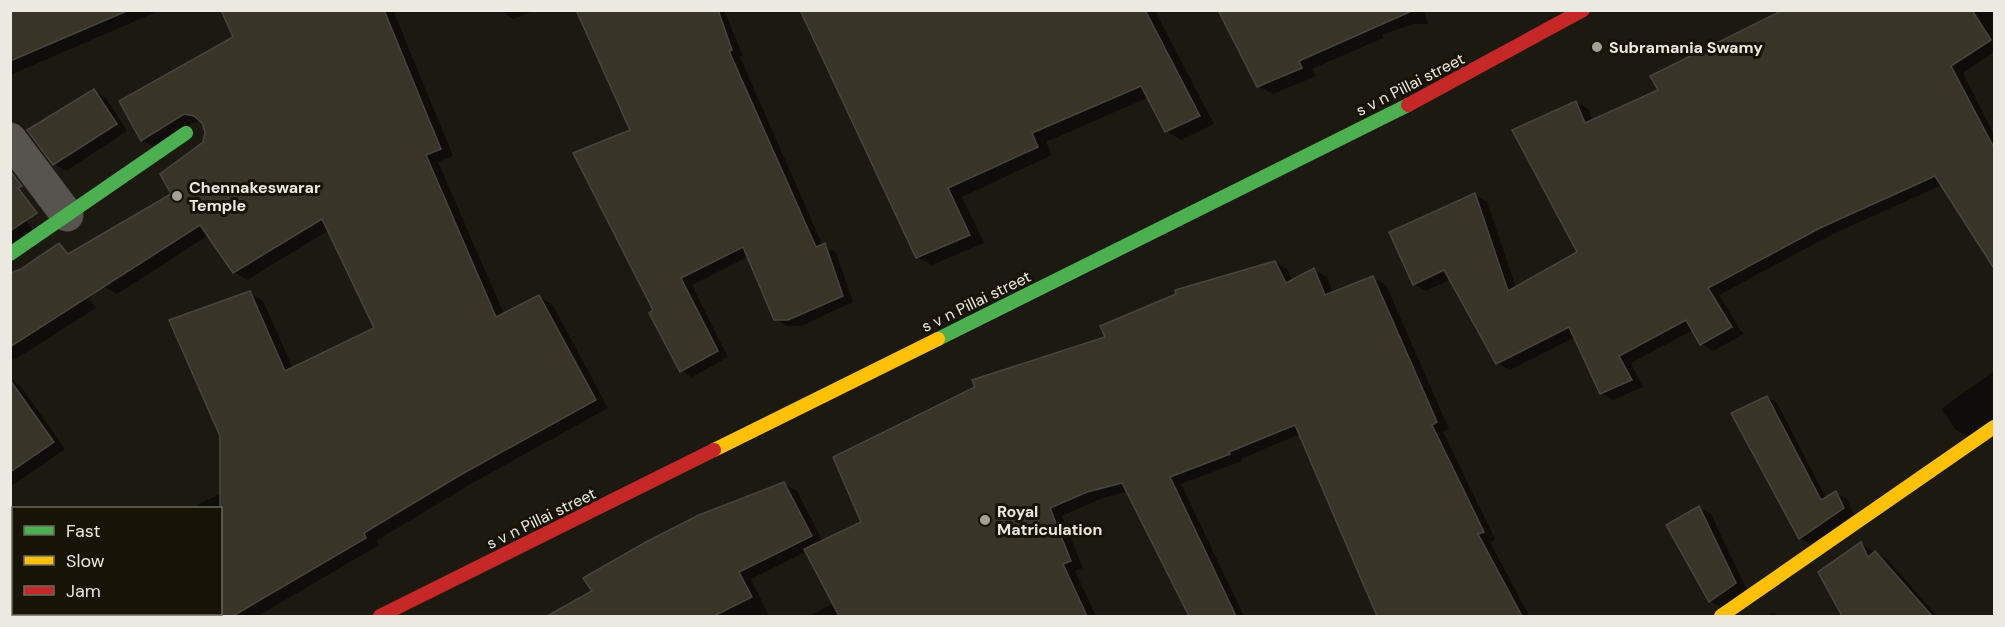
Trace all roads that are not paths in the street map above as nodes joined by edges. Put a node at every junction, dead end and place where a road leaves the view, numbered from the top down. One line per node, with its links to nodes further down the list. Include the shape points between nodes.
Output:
1 (1583, 10): 7 (street, s v n Pillai street, via 1430,94)
2 (186, 132): 4 (street)
3 (10, 139): 4 (street)
4 (67, 215): 5 (street)
5 (10, 254)
6 (1995, 427): 8 (street)
7 (380, 616)
8 (1721, 616)

